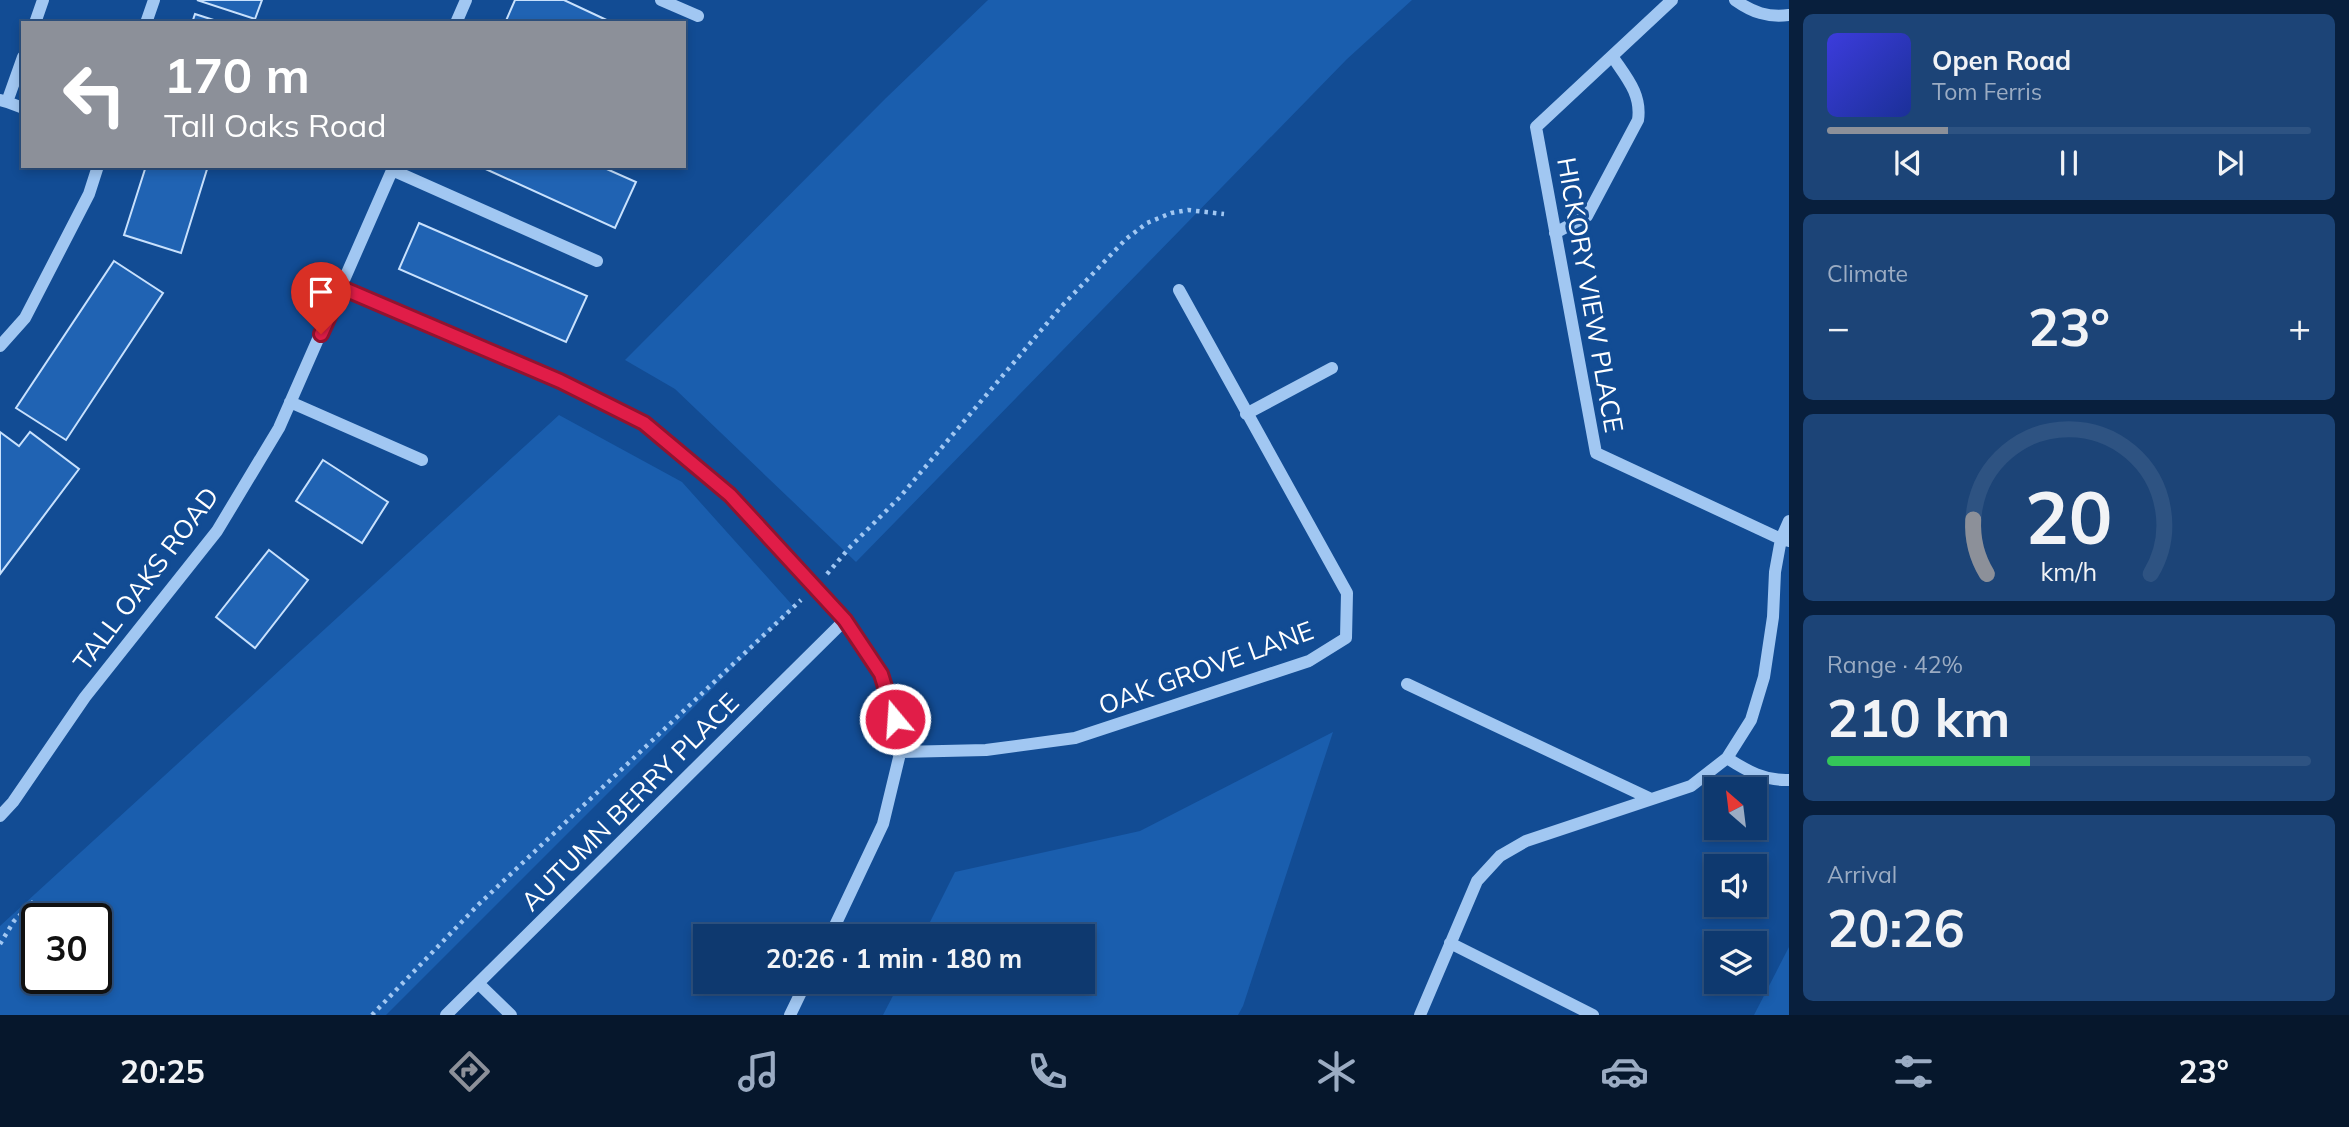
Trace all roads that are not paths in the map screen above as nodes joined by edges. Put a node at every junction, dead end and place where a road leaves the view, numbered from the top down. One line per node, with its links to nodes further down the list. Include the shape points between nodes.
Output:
1 (43, 0): 9 (street)
2 (154, 0): 10 (street)
3 (466, 0): 11 (street)
4 (661, 0): 8 (street)
5 (1672, 0): 12 (street, HICKORY VIEW PLACE)
6 (1735, 0): 7 (street, via 1750,11)
7 (1789, 15)
8 (698, 16)
9 (36, 21)
10 (147, 21)
11 (457, 21)
12 (1612, 56): 18 (street, HICKORY VIEW PLACE, via 1536,127); 18 (street, via 1635,90 1638,120 1587,216)
13 (21, 62): 14 (street)
14 (4, 101): 15 (street)
15 (21, 107)
16 (97, 168): 22 (street, via 89,194 25,318)
17 (393, 168): 19 (street); 20 (street, TALL OAKS ROAD)
18 (1555, 233): 28 (street, HICKORY VIEW PLACE, via 1596,453)
19 (597, 261)
20 (342, 288): 24 (street, TALL OAKS ROAD); 29 (street, via 560,381 644,423 730,495)
21 (1179, 290): 25 (street, OAK GROVE LANE)
22 (0, 346)
23 (1332, 368): 25 (street)
24 (290, 402): 26 (street); 35 (street, TALL OAKS ROAD, via 217,531 85,697)
25 (1246, 414): 31 (street, OAK GROVE LANE, via 1347,593 1346,638 1309,661 1075,738 986,750)
26 (422, 460)
27 (1789, 521): 28 (street)
28 (1785, 540): 32 (street, via 1775,572 1764,677 1751,720)
29 (845, 620): 31 (street, via 881,674 902,741); 38 (street, AUTUMN BERRY PLACE)
30 (1407, 684): 34 (street)
31 (900, 752): 36 (street, via 883,824)
32 (1727, 758): 33 (street, via 1750,772); 34 (street, via 1691,786)
33 (1789, 780)
34 (1651, 799): 37 (street, via 1526,841 1500,856 1477,881)
35 (0, 816)
36 (837, 924)
37 (1451, 943): 43 (street); 44 (street)
38 (479, 984): 40 (street, AUTUMN BERRY PLACE); 41 (street)
39 (800, 994): 42 (street)
40 (446, 1015)
41 (511, 1015)
42 (790, 1015)
43 (1420, 1015)
44 (1593, 1015)

